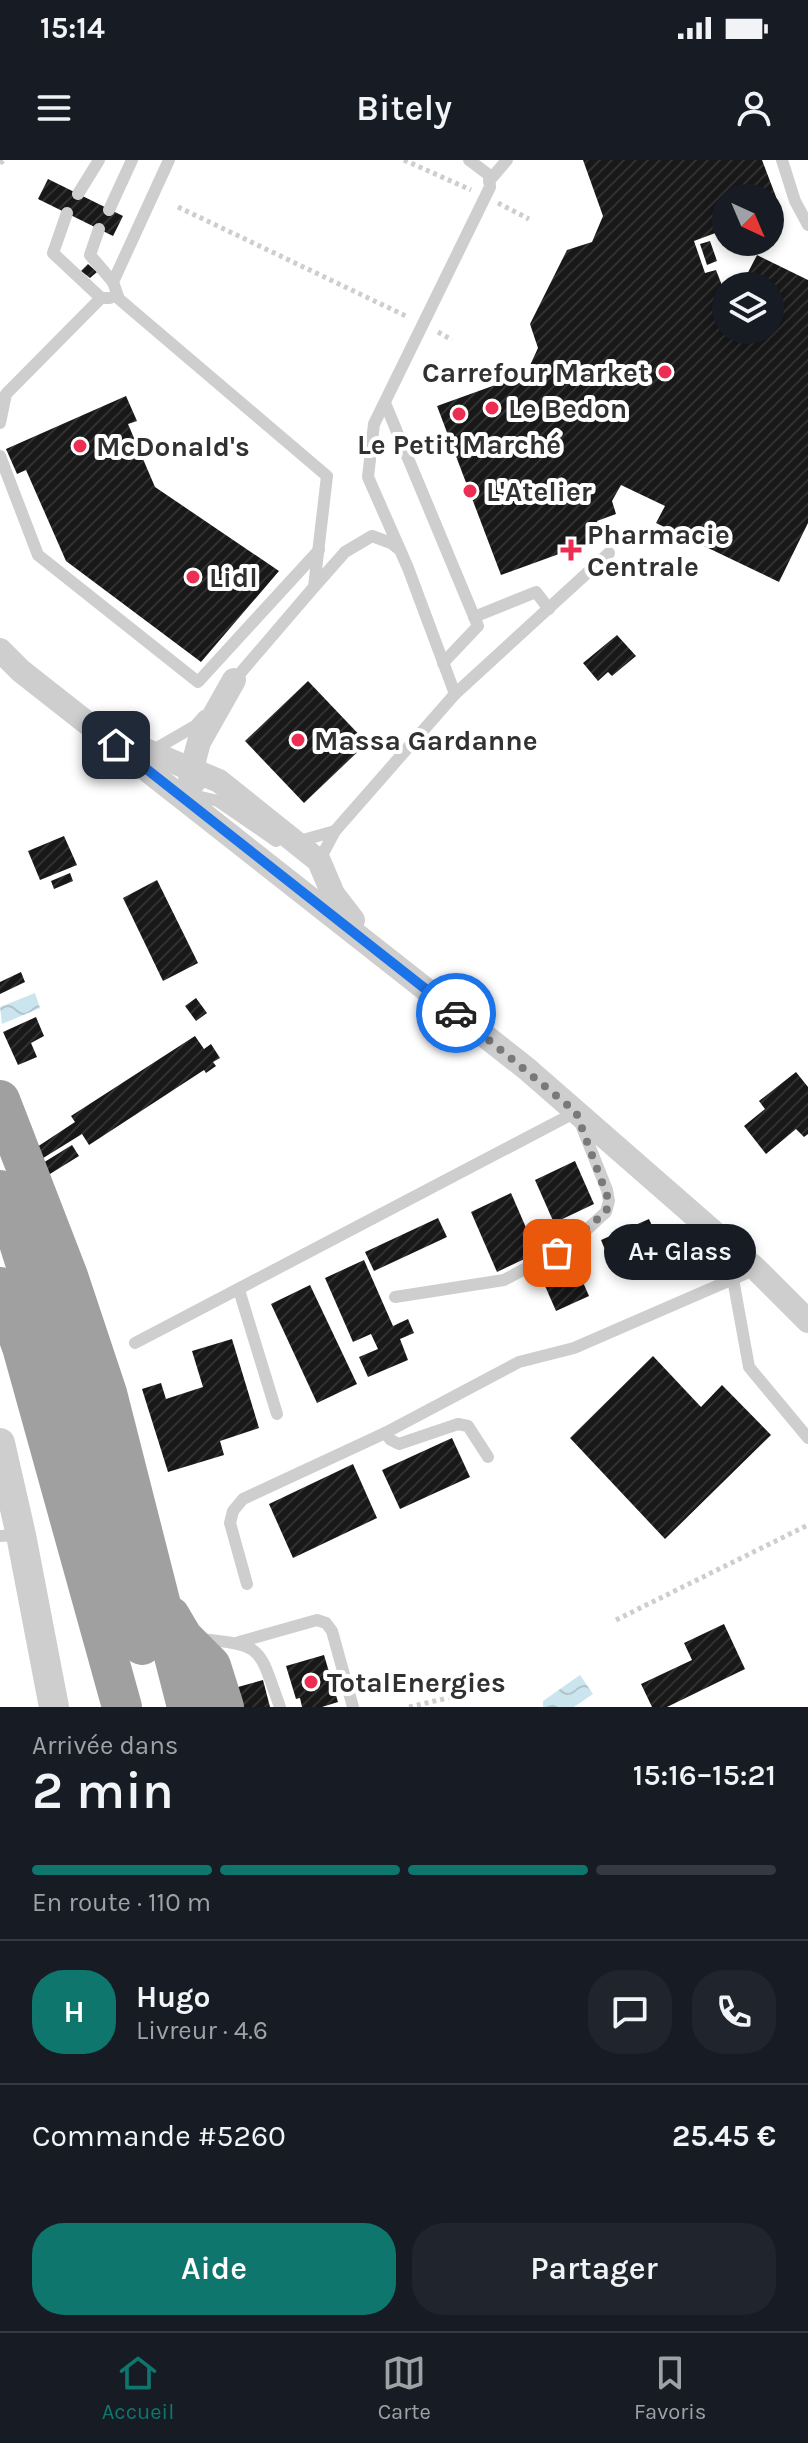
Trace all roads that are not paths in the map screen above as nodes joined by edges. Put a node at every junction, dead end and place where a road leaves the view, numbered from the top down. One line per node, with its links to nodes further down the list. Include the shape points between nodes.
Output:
1 (99, 160): 8 (lane)
2 (132, 160): 9 (lane)
3 (169, 160): 13 (lane)
4 (469, 160): 7 (lane, via 489,175)
5 (507, 160): 7 (lane)
6 (782, 160): 11 (lane)
7 (489, 181): 16 (lane)
8 (78, 194)
9 (109, 210)
10 (67, 213): 14 (lane, via 53,253)
11 (808, 225)
12 (99, 229): 13 (lane, via 90,255)
13 (113, 282): 15 (lane)
14 (101, 298): 15 (lane); 17 (lane, via 6,394)
15 (119, 299): 19 (lane, via 327,476)
16 (385, 403): 20 (lane, via 374,424 368,477); 24 (lane)
17 (0, 423)
18 (0, 456): 19 (lane, via 38,555 198,682)
19 (319, 550): 22 (lane)
20 (400, 550): 22 (lane, via 372,536 345,552); 26 (lane)
21 (609, 553): 23 (lane)
22 (314, 587): 27 (lane)
23 (549, 609): 24 (lane, via 536,592); 28 (lane)
24 (474, 617): 26 (lane, via 478,626)
25 (0, 650): 29 (street)
26 (443, 663): 28 (lane)
27 (234, 680): 30 (lane, via 195,726); 31 (street, via 199,742)
28 (455, 694): 34 (lane)
29 (96, 729): 30 (street); 32 (street)
30 (150, 752): 31 (street)
31 (192, 770): 33 (street, via 190,776); 36 (street, via 219,781)
32 (177, 793): 33 (lane); 35 (street)
33 (203, 797): 35 (street); 36 (lane, via 218,801 283,846)
34 (335, 831): 36 (lane); 37 (lane)
35 (234, 838): 38 (street)
36 (296, 842): 37 (street)
37 (319, 861): 38 (street, via 333,894)
38 (379, 953): 40 (street)
39 (0, 1100): 56 (highway, via 107,1393)
40 (576, 1112): 42 (street); 45 (lane); 46 (lane, via 607,1190 606,1212 570,1245 504,1280)
41 (0, 1190): 61 (highway, via 117,1553)
42 (756, 1269): 43 (lane); 47 (street)
43 (733, 1279): 50 (lane, via 574,1348 519,1362); 51 (lane, via 749,1367)
44 (0, 1287): 60 (highway, via 26,1360)
45 (239, 1290): 48 (lane); 49 (lane)
46 (395, 1297)
47 (808, 1321)
48 (135, 1343)
49 (277, 1414)
50 (385, 1433): 53 (lane, via 399,1444 458,1424 468,1426); 55 (lane, via 243,1499 230,1523)
51 (808, 1438)
52 (0, 1443): 54 (street)
53 (488, 1457)
54 (11, 1535): 59 (street)
55 (247, 1584)
56 (156, 1590): 57 (highway); 62 (highway)
57 (183, 1638): 58 (lane); 63 (highway, via 211,1666)
58 (239, 1642): 64 (lane, via 261,1657); 65 (lane, via 317,1620 326,1623)
59 (54, 1707)
60 (122, 1707)
61 (159, 1707)
62 (187, 1707)
63 (224, 1707)
64 (280, 1707)
65 (353, 1707)

